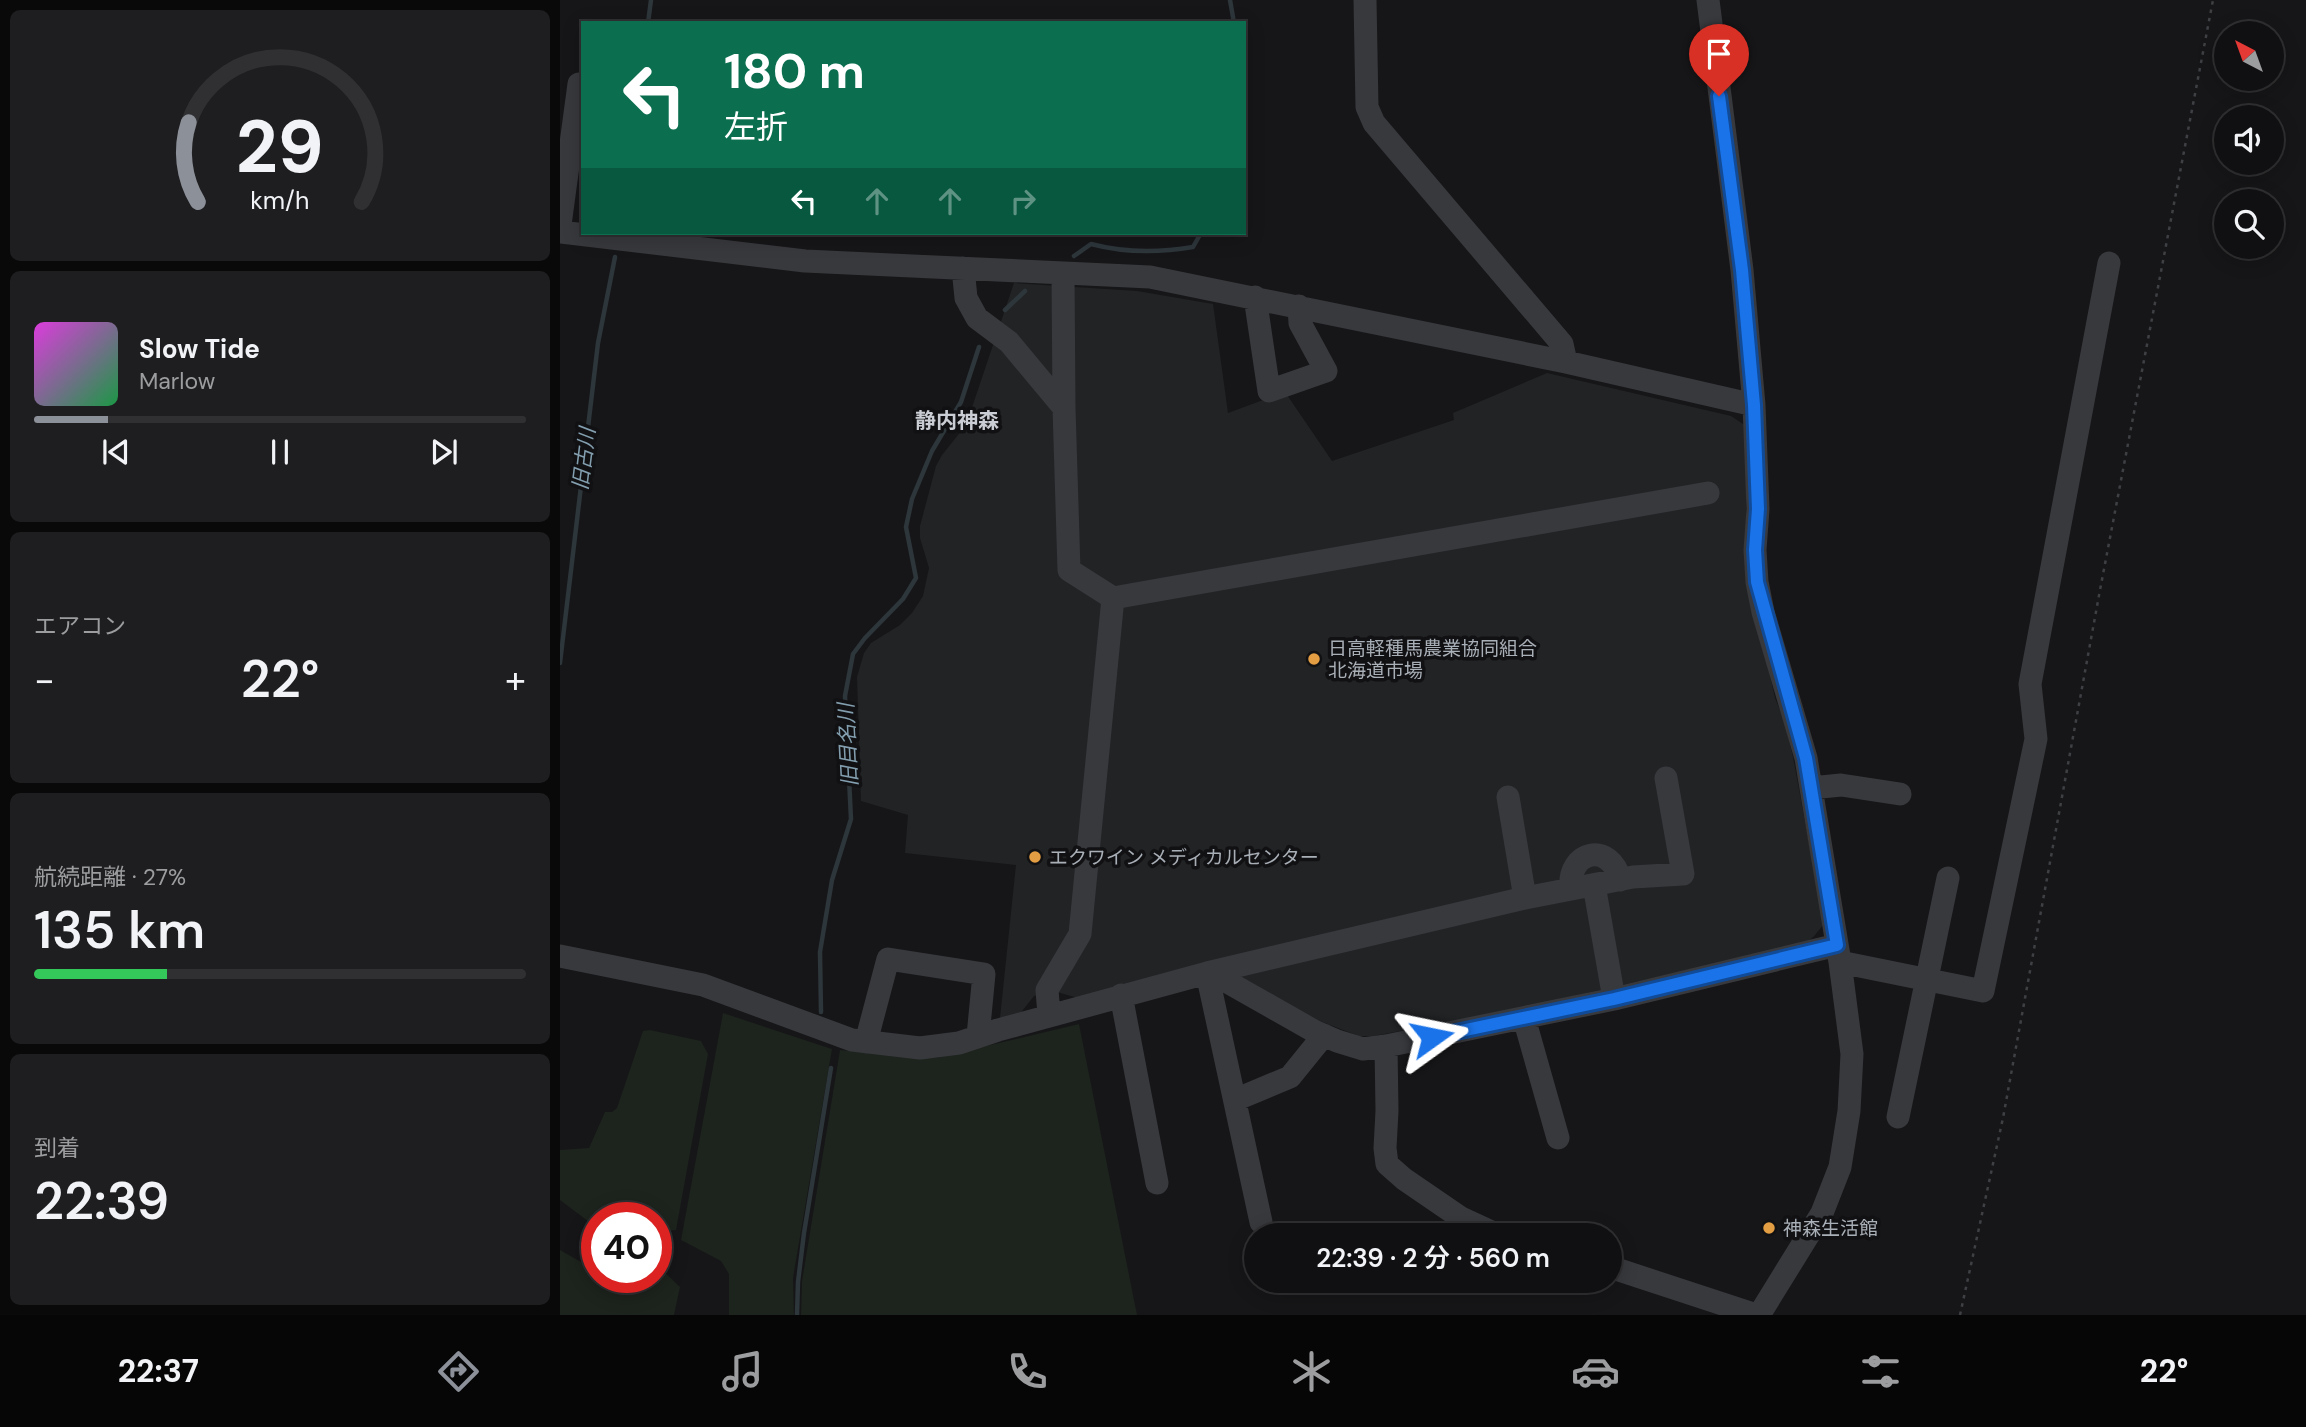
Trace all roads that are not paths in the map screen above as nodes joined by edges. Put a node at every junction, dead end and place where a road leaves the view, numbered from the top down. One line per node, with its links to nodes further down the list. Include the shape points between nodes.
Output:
1 (1365, 0): 14 (street, via 1367,107 1374,123 1562,344)
2 (1708, 0): 15 (street)
3 (579, 84): 4 (street)
4 (560, 225)
5 (560, 232): 6 (street)
6 (581, 233)
7 (607, 235): 8 (street)
8 (701, 241): 10 (street, via 805,261)
9 (2109, 263): 31 (street, via 2029,684 2036,739 1983,991)
10 (963, 268): 11 (street); 16 (street, via 965,298 977,318 1009,342)
11 (1063, 273): 12 (street, via 1150,277); 16 (street)
12 (1255, 297): 13 (street); 13 (street, via 1269,391 1326,371 1300,323)
13 (1299, 306): 14 (street)
14 (1566, 362): 15 (street)
15 (1754, 405): 20 (street, via 1757,582)
16 (1064, 408): 18 (street, via 1069,570)
17 (1708, 493): 18 (street)
18 (1113, 598): 34 (street, via 1080,934 1047,990)
19 (1666, 778): 24 (street, via 1683,874)
20 (1811, 788): 21 (street, via 1841,785); 28 (street)
21 (1900, 794)
22 (1508, 797): 27 (street)
23 (1948, 878): 31 (street)
24 (1620, 880): 25 (street); 26 (street, via 1617,867 1597,854 1574,865)
25 (1594, 885): 26 (street); 33 (street)
26 (1571, 889): 27 (street)
27 (1525, 898): 30 (street)
28 (1839, 953): 31 (street); 33 (street); 47 (street, via 1852,1054 1840,1167 1822,1213)
29 (560, 956): 38 (street, via 703,985)
30 (1207, 973): 32 (street); 36 (street); 40 (street)
31 (1926, 980): 41 (street)
32 (1121, 995): 34 (street); 43 (street)
33 (1614, 999): 35 (street)
34 (1049, 1015): 37 (street)
35 (1524, 1018): 39 (street); 42 (street)
36 (1324, 1035): 39 (street, via 1363,1049); 40 (street, via 1290,1077)
37 (978, 1037): 38 (street, via 920,1048); 38 (street, via 984,974 888,959)
38 (866, 1042)
39 (1386, 1046): 45 (street, via 1387,1164)
40 (1235, 1100): 44 (street)
41 (1898, 1117)
42 (1558, 1138)
43 (1157, 1183)
44 (1261, 1222)
45 (1472, 1223)
46 (1622, 1271): 47 (street)
47 (1758, 1315)

